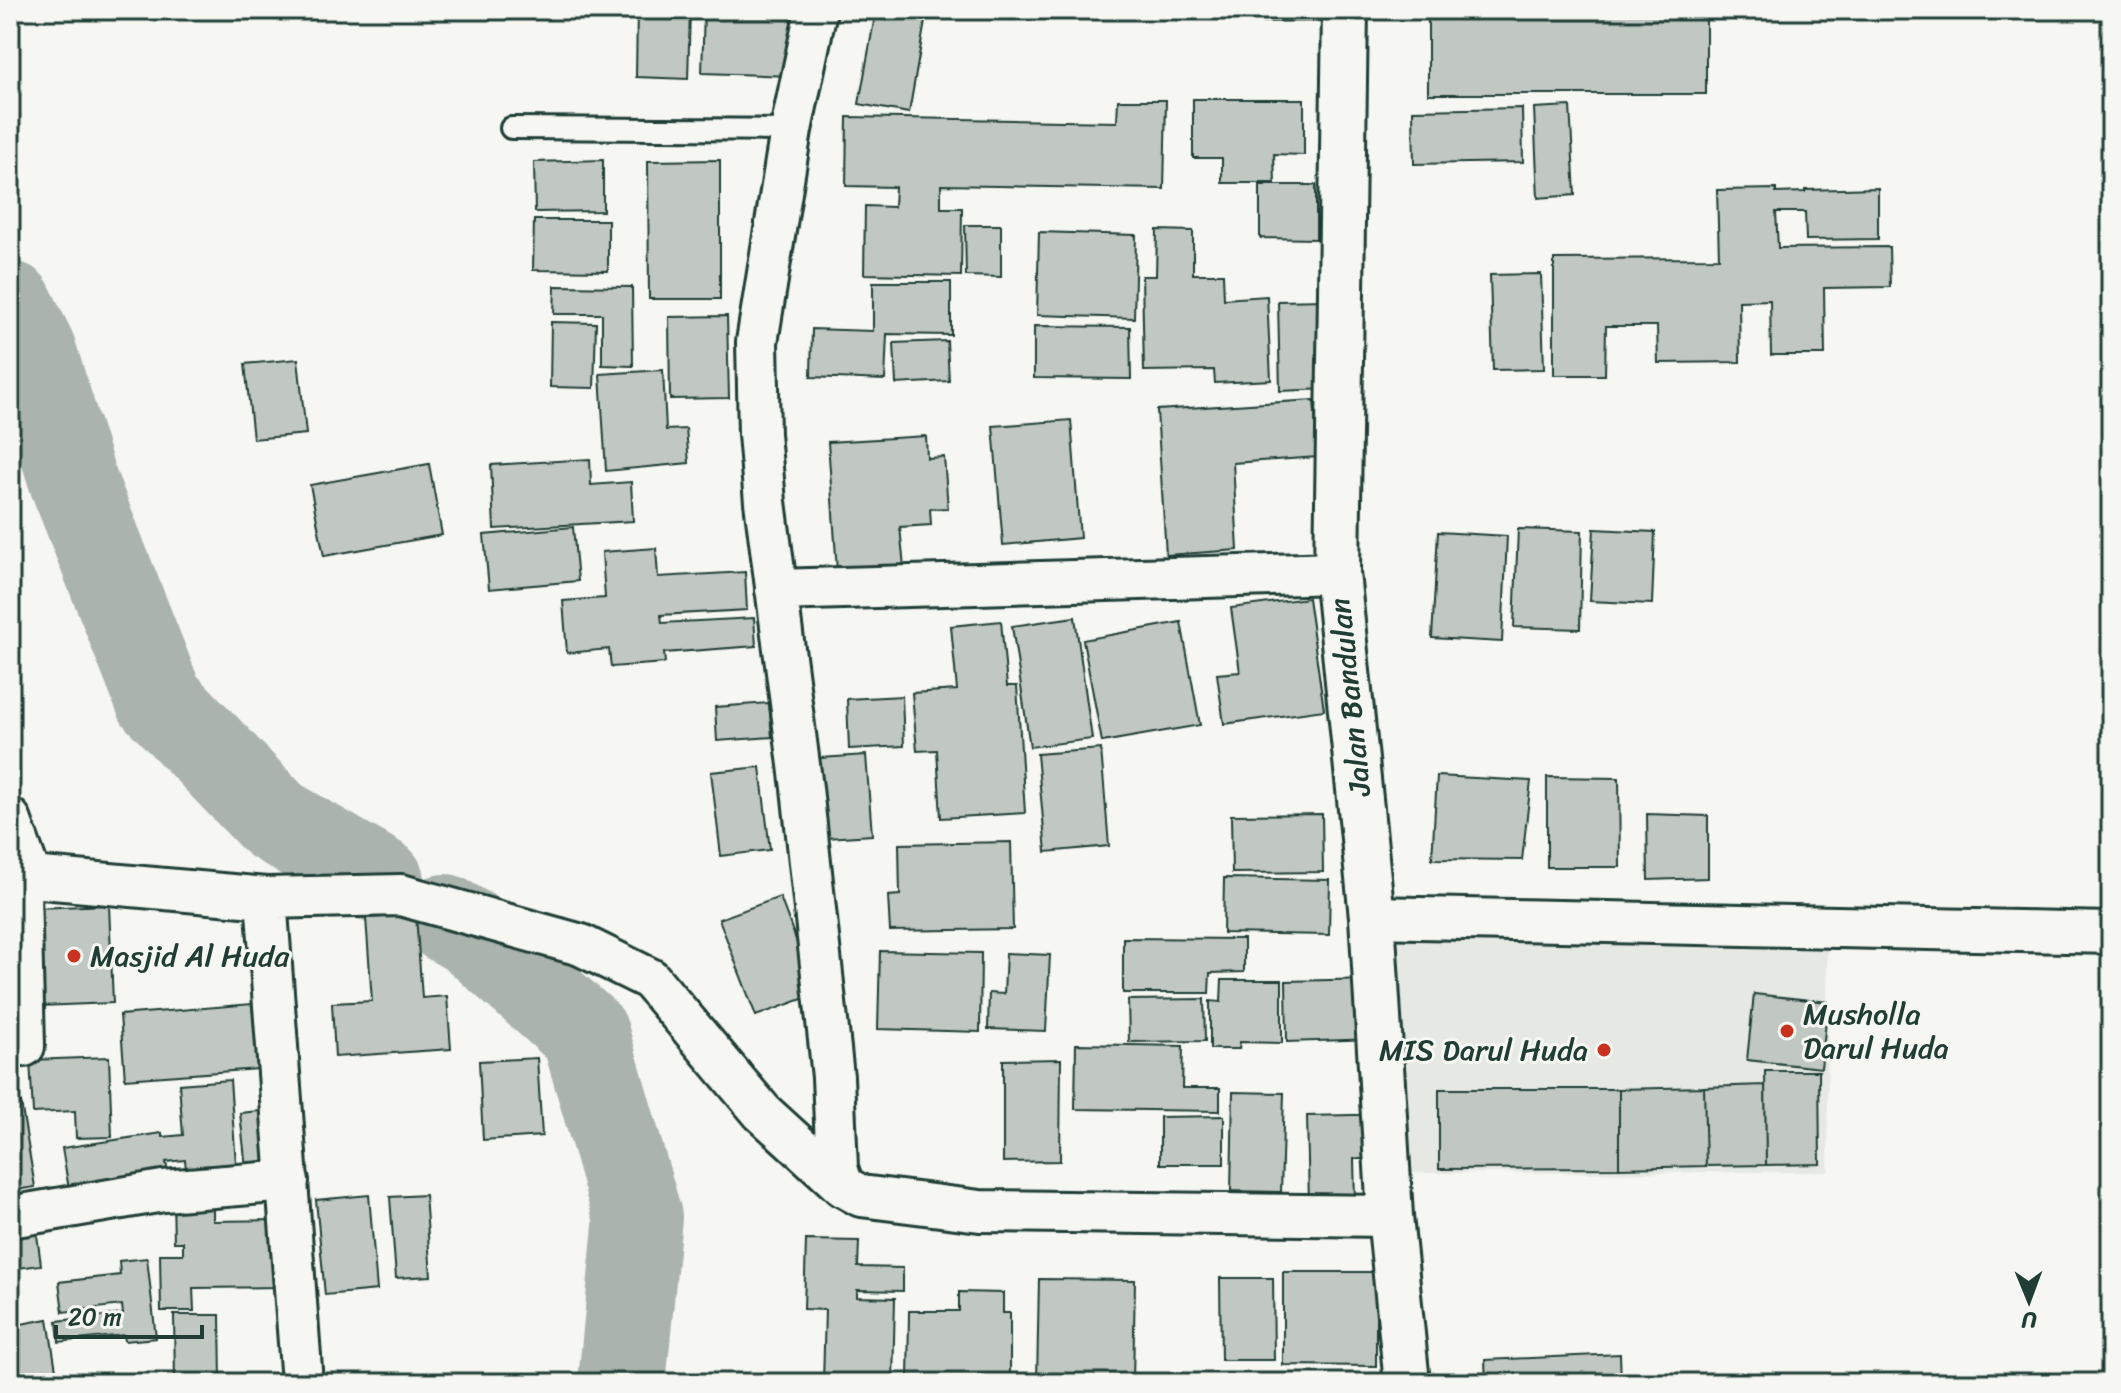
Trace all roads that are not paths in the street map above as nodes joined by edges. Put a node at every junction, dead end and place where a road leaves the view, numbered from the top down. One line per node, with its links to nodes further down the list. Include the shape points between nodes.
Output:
1 (816, 10): 4 (street)
2 (1345, 10): 5 (street, Jalan Bandulan)
3 (511, 128): 4 (lane)
4 (791, 130): 6 (street, via 757,342 759,434)
5 (1337, 573): 6 (street); 10 (street, Jalan Bandulan)
6 (776, 590): 14 (street)
7 (10, 819): 8 (street)
8 (31, 877): 9 (street); 12 (street, via 20,891)
9 (266, 898): 13 (street); 14 (street, via 401,895 581,945 650,979 762,1112)
10 (1372, 917): 11 (street); 15 (street, Jalan Bandulan)
11 (2111, 933)
12 (24, 1046)
13 (288, 1181): 16 (street, via 163,1191); 17 (street)
14 (843, 1186): 15 (street, via 861,1196 980,1211)
15 (1390, 1216): 18 (street, Jalan Bandulan)
16 (10, 1217)
17 (302, 1383)
18 (1407, 1383)

